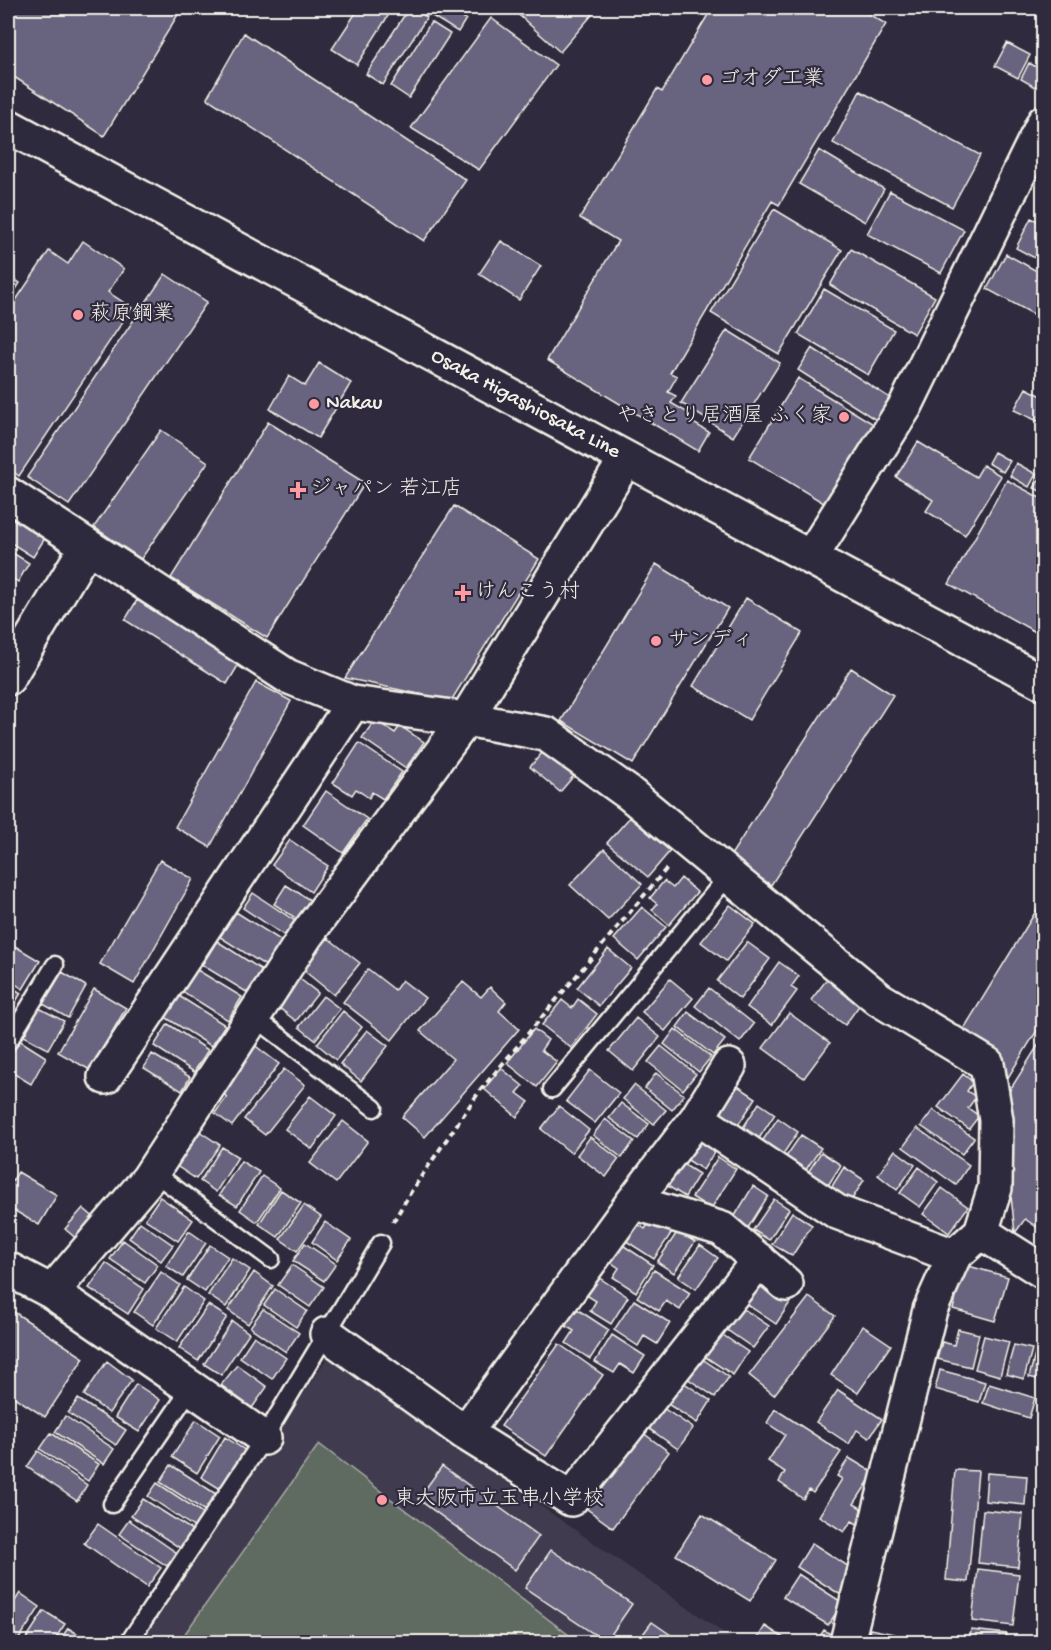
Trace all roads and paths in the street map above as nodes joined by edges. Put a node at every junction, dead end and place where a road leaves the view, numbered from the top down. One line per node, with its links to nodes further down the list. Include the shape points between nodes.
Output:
1 (1044, 122): 6 (street, via 906,405)
2 (8, 126): 3 (street, Osaka Higashiosaka Line)
3 (626, 459): 6 (street, Osaka Higashiosaka Line); 10 (street)
4 (8, 494): 5 (street)
5 (87, 546): 7 (street); 9 (street, via 287,676)
6 (811, 557): 8 (street, Osaka Higashiosaka Line)
7 (8, 678)
8 (1044, 683)
9 (353, 703): 10 (street); 17 (street)
10 (466, 719): 11 (street, via 546,734 630,794); 14 (street, via 305,937)
11 (689, 843): 12 (street); 24 (path, via 479,1092)
12 (729, 875): 18 (lane); 23 (street, via 879,999 987,1064 996,1120 995,1188)
13 (55, 965): 15 (lane)
14 (254, 1017): 19 (lane); 21 (street)
15 (8, 1042)
16 (729, 1066): 20 (street)
17 (105, 1077)
18 (552, 1089)
19 (374, 1108)
20 (697, 1118): 22 (street); 25 (street, via 837,1212)
21 (153, 1172): 26 (lane); 31 (street)
22 (633, 1202): 27 (street, via 722,1229); 34 (street)
23 (981, 1232): 25 (street); 29 (street)
24 (381, 1243): 32 (lane)
25 (954, 1256): 38 (street, via 930,1310)
26 (271, 1259)
27 (759, 1260): 30 (street); 34 (street, via 571,1499)
28 (8, 1269): 31 (street)
29 (1044, 1272)
30 (786, 1284)
31 (52, 1292): 33 (street)
32 (327, 1334): 34 (street); 35 (lane)
33 (191, 1388): 35 (street); 36 (lane)
34 (465, 1433)
35 (264, 1438): 37 (lane)
36 (112, 1504)
37 (129, 1642)
38 (848, 1642)

